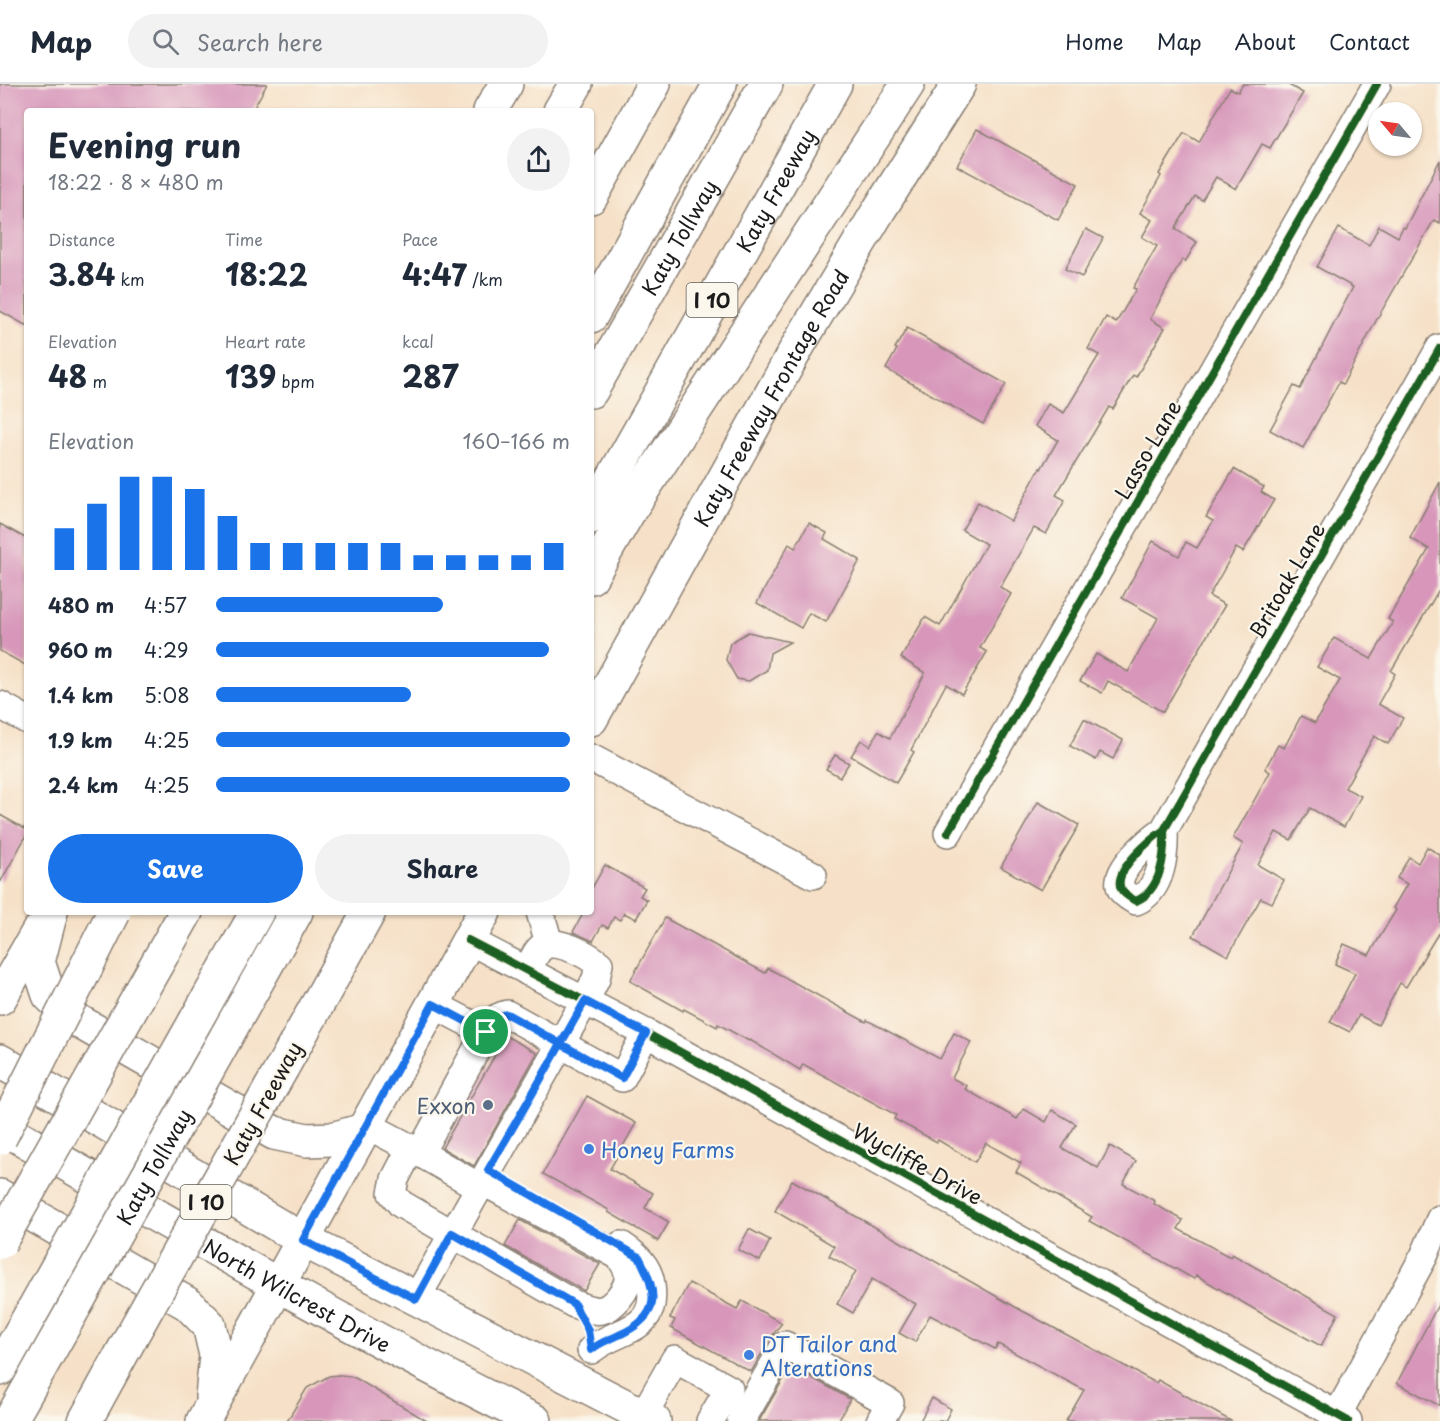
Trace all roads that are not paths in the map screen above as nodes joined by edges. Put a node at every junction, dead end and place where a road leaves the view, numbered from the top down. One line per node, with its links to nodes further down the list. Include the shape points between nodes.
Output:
1 (506, 84): 11 (main road)
2 (576, 84): 12 (main road)
3 (591, 84): 13 (main road)
4 (654, 84): 14 (main road)
5 (720, 84): 15 (main road, Katy Tollway)
6 (766, 84): 17 (main road, Katy Tollway)
7 (835, 84): 18 (main road, Katy Freeway / I 10)
8 (908, 84): 19 (main road, via 629,511)
9 (959, 84): 21 (main road, Katy Freeway Frontage Road, via 799,344)
10 (1377, 84): 25 (street, Lasso Lane)
11 (492, 108)
12 (563, 108)
13 (579, 108)
14 (594, 192)
15 (594, 311)
16 (1440, 348): 24 (street, Britoak Lane)
17 (594, 387)
18 (594, 512)
19 (594, 572)
20 (0, 705): 22 (street)
21 (594, 714)
22 (24, 718)
23 (594, 760): 26 (street)
24 (1164, 830)
25 (948, 833)
26 (813, 875)
27 (48, 915): 39 (main road)
28 (49, 915): 47 (main road, via 38,962 49,995 71,1017 274,1132 307,1140 332,1139)
29 (112, 915): 48 (main road, bridge)
30 (184, 915): 55 (main road, bridge)
31 (255, 915): 60 (main road, Katy Tollway, bridge)
32 (294, 915): 65 (main road, Katy Tollway, bridge)
33 (367, 915): 66 (main road, Katy Freeway / I 10, bridge)
34 (482, 915): 36 (main road)
35 (541, 915): 37 (street)
36 (468, 940): 38 (street, Wycliffe Drive); 41 (main road)
37 (549, 943): 38 (street, via 540,948); 40 (street, via 562,944 599,964)
38 (528, 972): 40 (street, Wycliffe Drive)
39 (0, 998)
40 (585, 1001): 43 (street, Wycliffe Drive); 44 (street)
41 (433, 1004): 42 (street); 47 (main road)
42 (486, 1032): 44 (street, via 491,1022 507,1014); 49 (street)
43 (646, 1033): 44 (street, via 622,1078); 64 (street, Wycliffe Drive)
44 (561, 1043): 50 (street)
45 (0, 1061): 54 (main road)
46 (0, 1126): 56 (main road, North Wilcrest Drive)
47 (365, 1127): 49 (street); 54 (main road)
48 (0, 1138)
49 (416, 1150): 50 (street); 53 (street, via 395,1179 392,1193 401,1204)
50 (483, 1180): 53 (street); 58 (street, via 619,1256 627,1274 626,1286 617,1299 604,1310); 59 (street, via 639,1257 651,1278 650,1312 632,1328 603,1340)
51 (0, 1197): 62 (main road, via 188,1304 209,1324 216,1355)
52 (1440, 1219): 64 (street)
53 (452, 1233): 57 (street); 58 (street)
54 (303, 1240): 56 (main road); 57 (main road)
55 (0, 1242)
56 (279, 1284): 62 (main road); 67 (main road, North Wilcrest Drive)
57 (416, 1299): 61 (main road)
58 (583, 1307): 59 (street)
59 (591, 1350): 61 (street)
60 (0, 1369)
61 (575, 1381): 63 (main road)
62 (207, 1413)
63 (645, 1419): 68 (street, via 675,1359 729,1389)
64 (1340, 1419)
65 (10, 1421)
66 (85, 1421)
67 (535, 1421)
68 (710, 1421)
69 (741, 1421): 70 (street, via 785,1345 890,1403)
70 (880, 1421)

